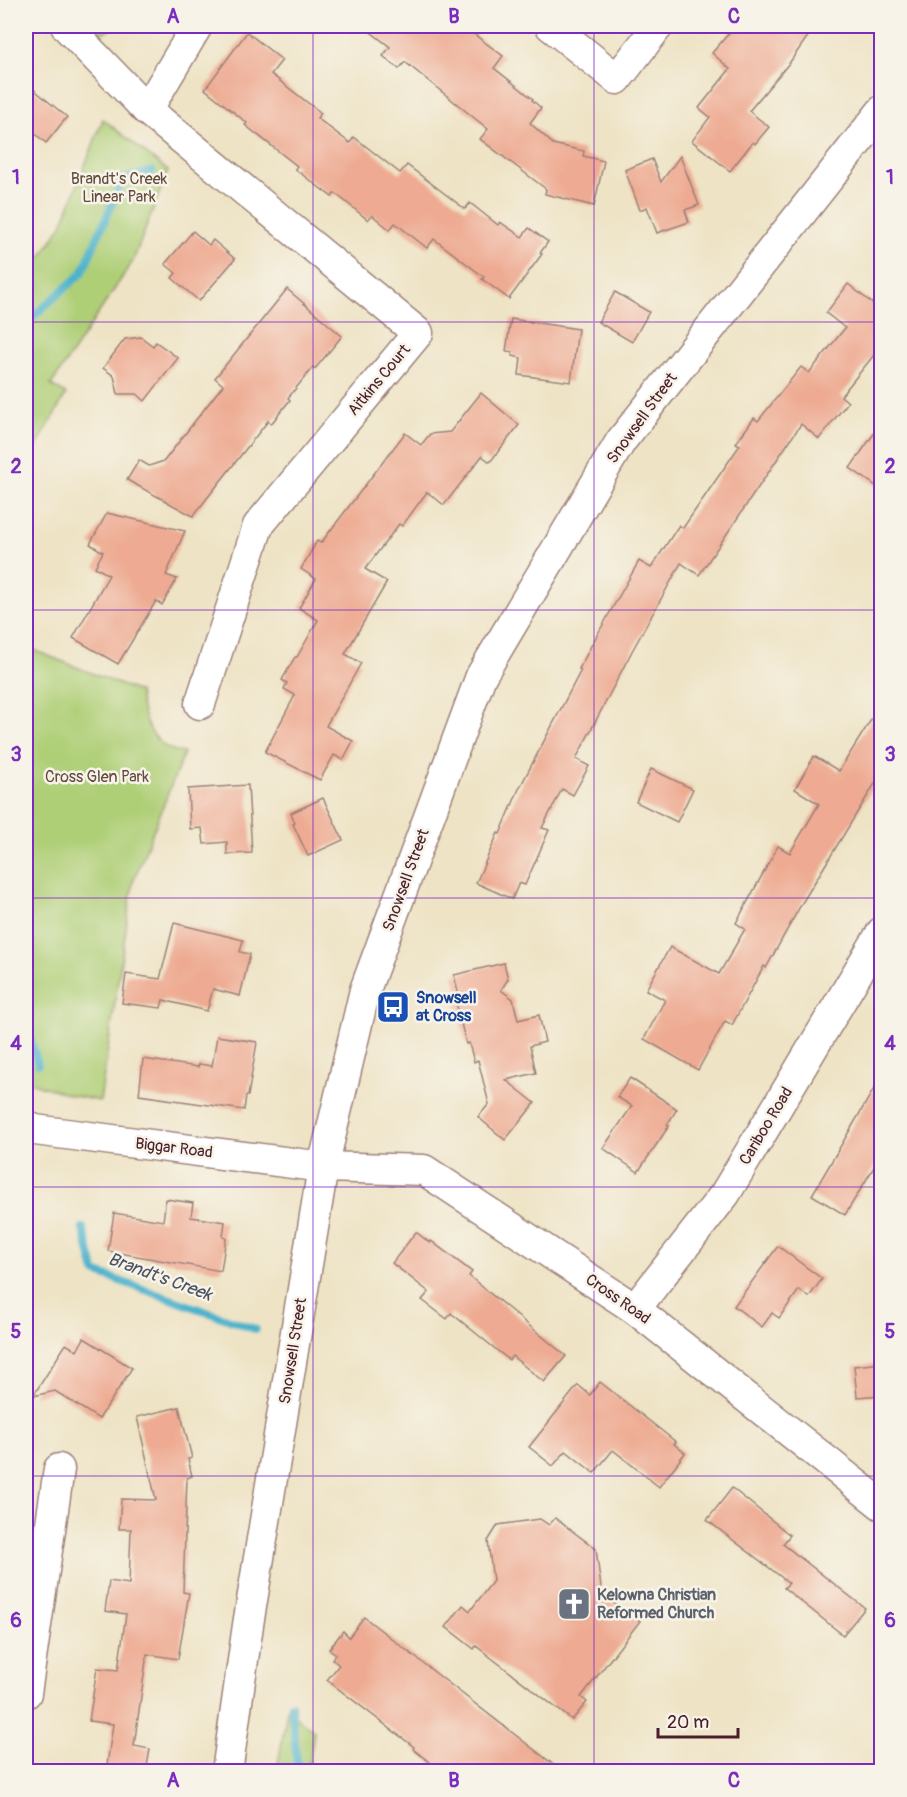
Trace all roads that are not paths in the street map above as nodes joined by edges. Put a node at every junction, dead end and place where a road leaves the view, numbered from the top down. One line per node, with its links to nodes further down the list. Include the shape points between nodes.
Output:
1 (66, 26): 5 (street)
2 (197, 26): 5 (street)
3 (551, 26): 4 (street, via 617,79)
4 (658, 26)
5 (147, 110): 7 (street, Aitkins Court, via 418,333 258,526)
6 (882, 111): 10 (street, Snowsell Street, via 621,441 481,676 365,990)
7 (200, 704)
8 (882, 932): 11 (street, Cariboo Road, via 725,1194)
9 (26, 1126): 10 (street, Biggar Road)
10 (323, 1167): 11 (street, Cross Road, via 424,1170); 16 (street, Snowsell Street, via 248,1625)
11 (635, 1310): 13 (street, Cross Road)
12 (59, 1469): 14 (street)
13 (882, 1505)
14 (28, 1652): 15 (street)
15 (26, 1693)
16 (228, 1772)

